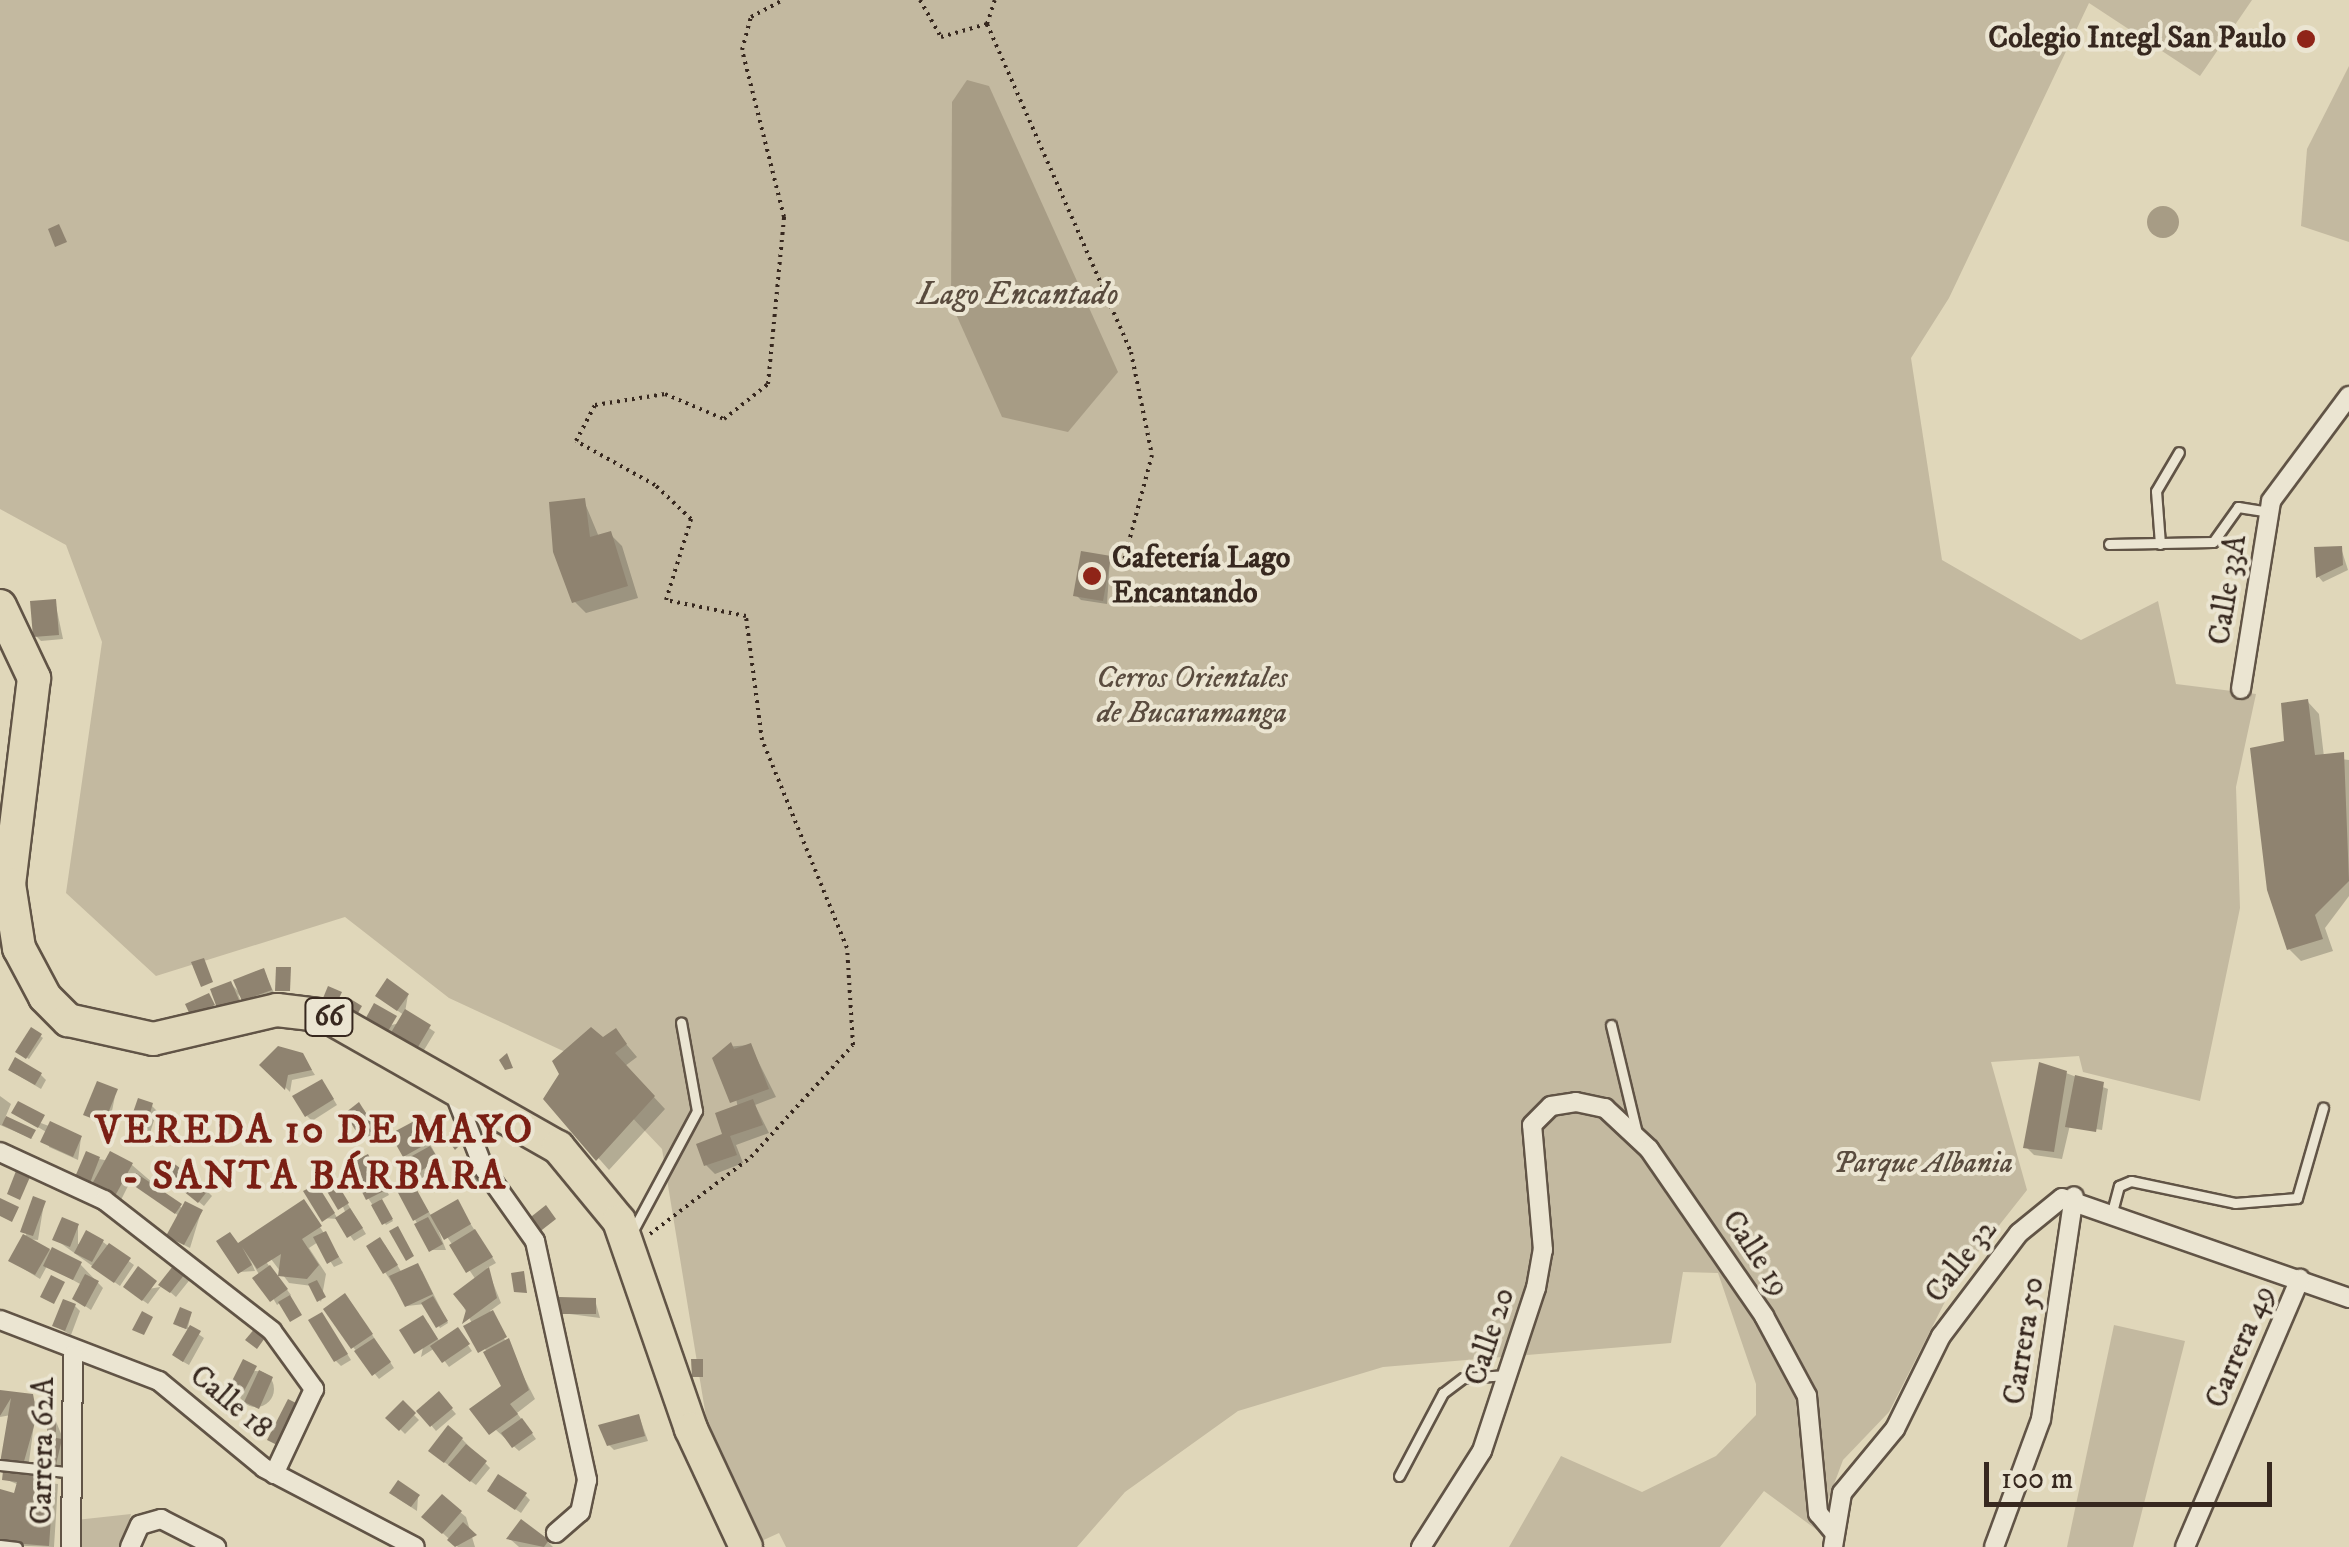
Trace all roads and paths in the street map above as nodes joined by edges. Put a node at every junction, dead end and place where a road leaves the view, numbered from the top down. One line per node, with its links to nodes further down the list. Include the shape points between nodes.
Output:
1 (783, 0): 22 (path, via 751,17 743,40 784,218 768,384 724,419 665,394 596,405 576,440 655,485 691,519 666,600 746,616 762,740 847,948 853,1044 751,1157)
2 (920, 0): 4 (path, via 941,36)
3 (995, 0): 4 (path)
4 (988, 24): 10 (path, via 1131,352 1152,455)
5 (2349, 396): 7 (street)
6 (2179, 452): 9 (lane, via 2156,492)
7 (2270, 506): 9 (lane, via 2238,507 2213,542); 12 (street, Calle 33A)
8 (2109, 544): 9 (lane)
9 (2160, 544)
10 (1123, 564)
11 (0, 606): 15 (highway, 66, via 34,678 8,834 14,927 29,974 56,1009 107,1033 167,1040 265,1012 309,1012)
12 (2241, 689)
13 (681, 1022): 22 (lane, via 697,1112)
14 (1611, 1025): 18 (lane)
15 (453, 1089): 22 (highway, 66, via 558,1146 606,1198); 32 (street, via 484,1169 536,1241 586,1480 580,1512)
16 (2323, 1108): 21 (lane, via 2297,1198 2235,1203 2131,1182 2119,1186)
17 (1532, 1125): 18 (street, Calle 19, via 1551,1106 1576,1102 1604,1108); 27 (street, Calle 20, via 1543,1250)
18 (1637, 1136): 33 (street, Calle 19, via 1788,1356 1807,1396 1818,1513)
19 (0, 1152): 30 (street, via 104,1200 272,1332 314,1390)
20 (2074, 1196): 21 (street); 33 (street, Calle 32, via 2036,1215 1958,1310 1895,1429 1842,1493); 42 (street, Carrera 50, via 2041,1420)
21 (2113, 1208): 23 (street)
22 (627, 1246): 40 (highway, 66, via 690,1429)
23 (2300, 1280): 24 (street); 43 (street, Carrera 49)
24 (2349, 1298)
25 (0, 1320): 26 (street, Calle 18)
26 (73, 1355): 29 (street, Carrera 62A); 30 (street, Calle 18, via 159,1381)
27 (1507, 1375): 31 (lane, via 1463,1378 1443,1392); 41 (street, Calle 20, via 1466,1487)
28 (0, 1466): 29 (lane)
29 (66, 1472): 36 (street, Carrera 62A)
30 (274, 1474): 39 (street, Calle 18)
31 (1399, 1476)
32 (556, 1533)
33 (1834, 1539)
34 (0, 1546): 35 (lane)
35 (17, 1547)
36 (70, 1547)
37 (130, 1547): 38 (street, via 140,1525 161,1518)
38 (216, 1547)
39 (416, 1547)
40 (746, 1547)
41 (1422, 1547)
42 (1994, 1547)
43 (2185, 1547)

